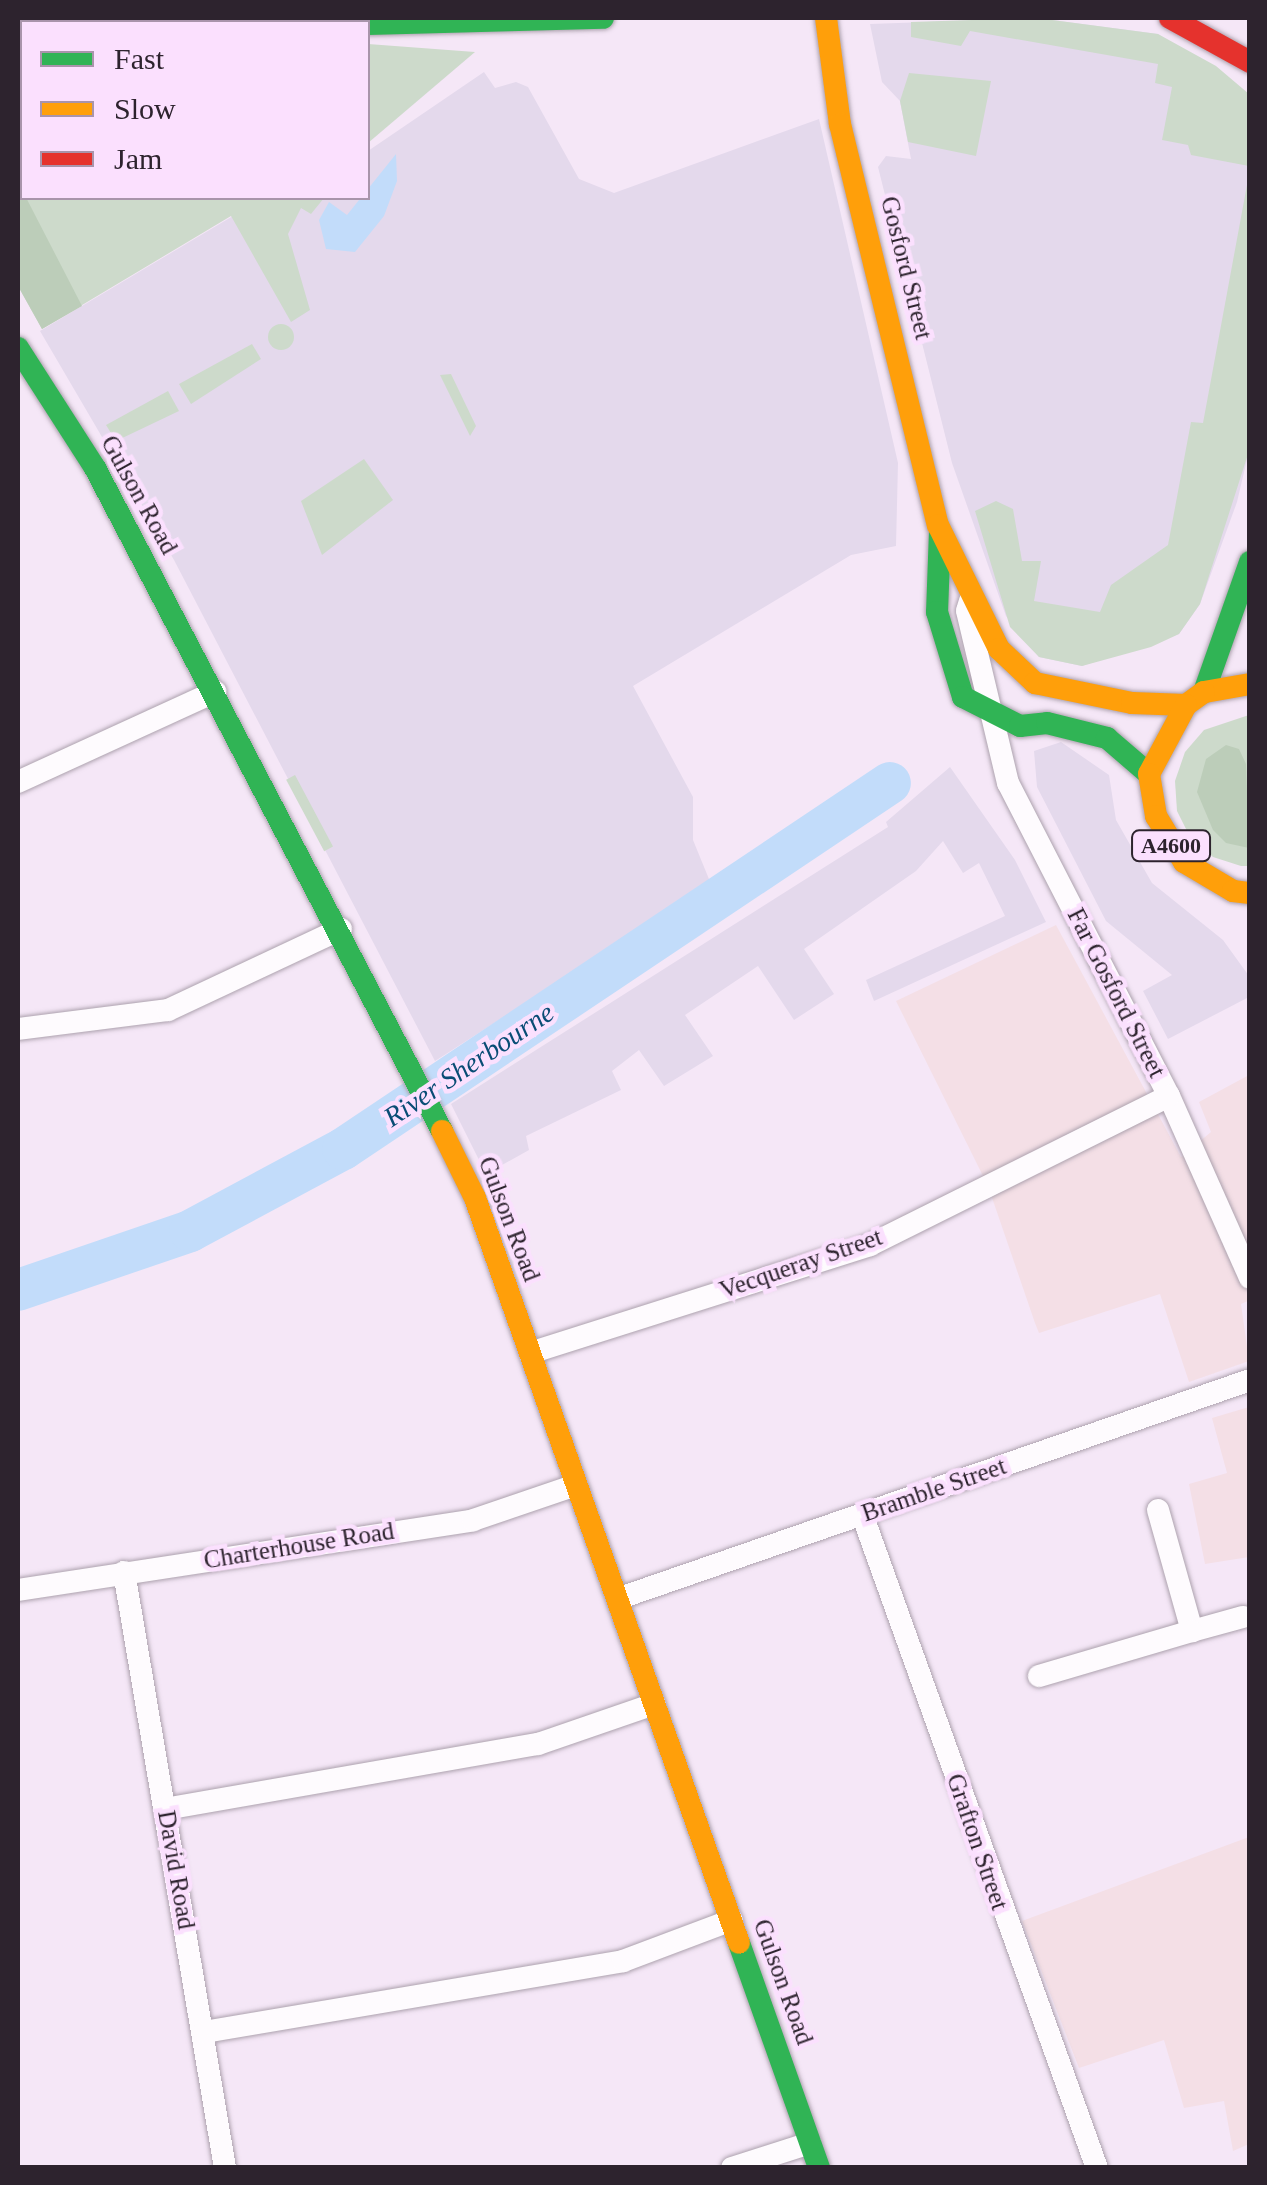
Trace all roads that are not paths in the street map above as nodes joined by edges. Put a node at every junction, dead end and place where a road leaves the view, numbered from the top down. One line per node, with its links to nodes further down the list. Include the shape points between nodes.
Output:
1 (602, 18): 4 (main road)
2 (826, 18): 7 (main road, Gosford Street, via 840,124)
3 (1170, 18): 5 (main road)
4 (370, 24)
5 (1250, 62)
6 (18, 348): 12 (main road, Gulson Road, via 95,468)
7 (940, 531): 9 (main road, Gosford Street); 14 (main road, Gosford Street, via 934,568 947,661 963,697)
8 (1250, 562): 13 (main road)
9 (973, 593): 10 (main road, Gosford Street, via 999,649); 14 (street, Gosford Street, via 967,611)
10 (1029, 679): 13 (main road, via 1132,703); 14 (street, via 1003,689)
11 (1250, 684): 13 (main road)
12 (215, 692): 16 (street); 19 (main road, Gulson Road)
13 (1195, 698): 15 (main road)
14 (990, 706): 15 (main road, Gosford Street, via 1020,726 1047,723 1107,738); 21 (street, Far Gosford Street, via 1008,783)
15 (1148, 774): 17 (main road, A4600, via 1166,840 1184,862)
16 (18, 782)
17 (1241, 892): 18 (main road, A4600)
18 (1250, 913)
19 (341, 929): 20 (street, via 168,1010); 23 (main road, Gulson Road, via 475,1198)
20 (18, 1029)
21 (1169, 1096): 22 (street, Far Gosford Street); 23 (street, Vecqueray Street, via 870,1245)
22 (1250, 1278)
23 (530, 1353): 25 (main road, Gulson Road)
24 (1250, 1380): 27 (street, Bramble Street)
25 (576, 1485): 28 (street, Charterhouse Road, via 473,1520); 30 (main road, Gulson Road)
26 (1158, 1510): 32 (street)
27 (862, 1514): 30 (street, Bramble Street); 42 (street, Grafton Street)
28 (124, 1572): 29 (street, Charterhouse Road); 35 (street, David Road)
29 (18, 1590)
30 (617, 1599): 34 (main road, Gulson Road)
31 (1244, 1617): 32 (street)
32 (1192, 1631): 33 (street)
33 (1039, 1676)
34 (654, 1704): 35 (street, via 538,1744); 36 (main road, Gulson Road)
35 (165, 1808): 37 (street, David Road)
36 (732, 1920): 37 (street, via 623,1960); 38 (main road, Gulson Road)
37 (204, 2032): 39 (street, David Road)
38 (810, 2143): 40 (street); 41 (main road, Gulson Road)
39 (225, 2168)
40 (732, 2168)
41 (819, 2168)
42 (1097, 2168)

